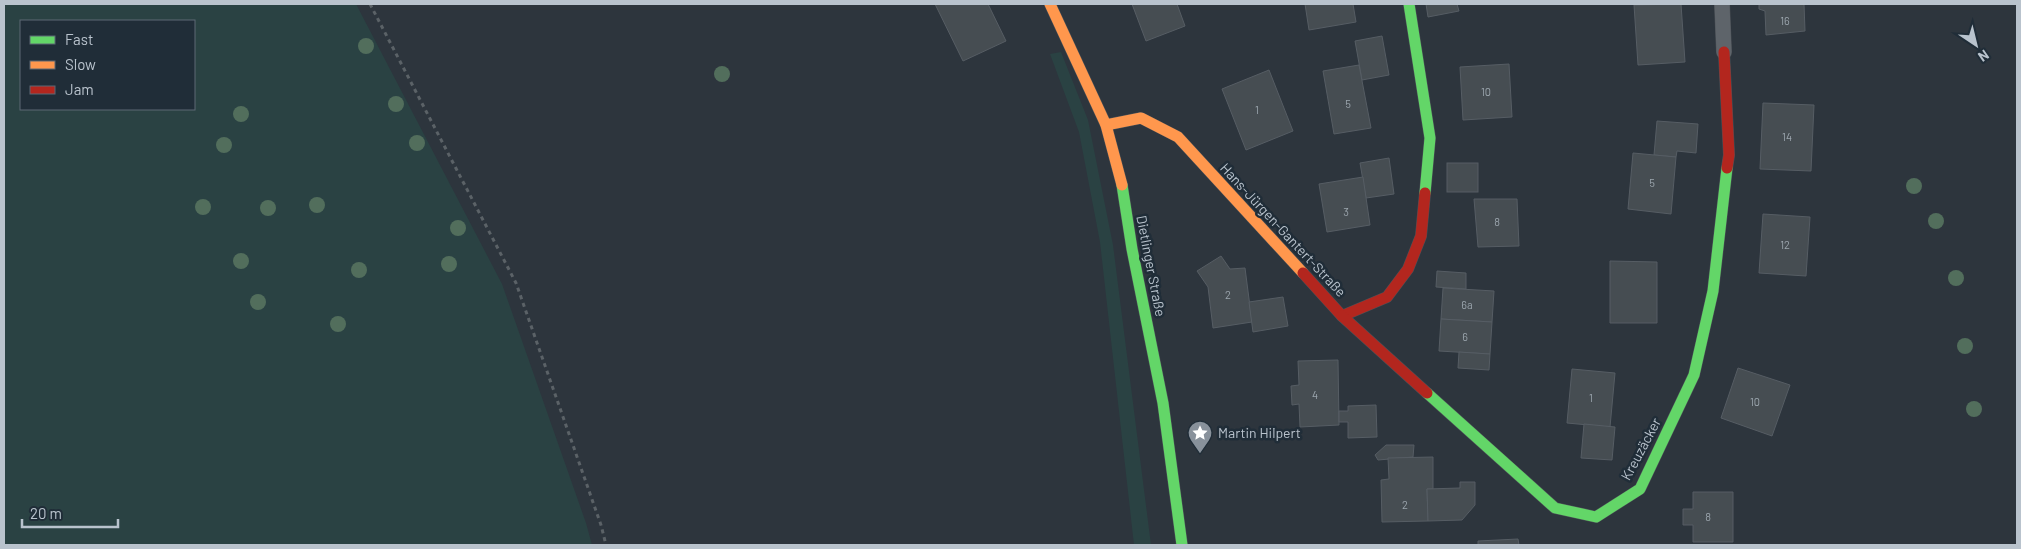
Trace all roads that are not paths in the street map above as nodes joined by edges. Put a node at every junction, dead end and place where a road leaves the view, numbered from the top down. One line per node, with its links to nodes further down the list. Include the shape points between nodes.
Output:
1 (1050, 4): 5 (street, Dietlinger Straße)
2 (1409, 4): 6 (street, Hans-Jürgen-Gantert-Straße, via 1430,138 1420,236 1408,269 1387,297)
3 (1722, 4): 4 (lane)
4 (1724, 52): 6 (street, Kreuzäcker, via 1729,155 1713,291 1694,375 1640,489 1596,517 1555,508)
5 (1106, 125): 6 (street, Hans-Jürgen-Gantert-Straße, via 1141,118 1178,137); 7 (street, Dietlinger Straße, via 1121,182 1163,403)
6 (1342, 316)
7 (1182, 545)

